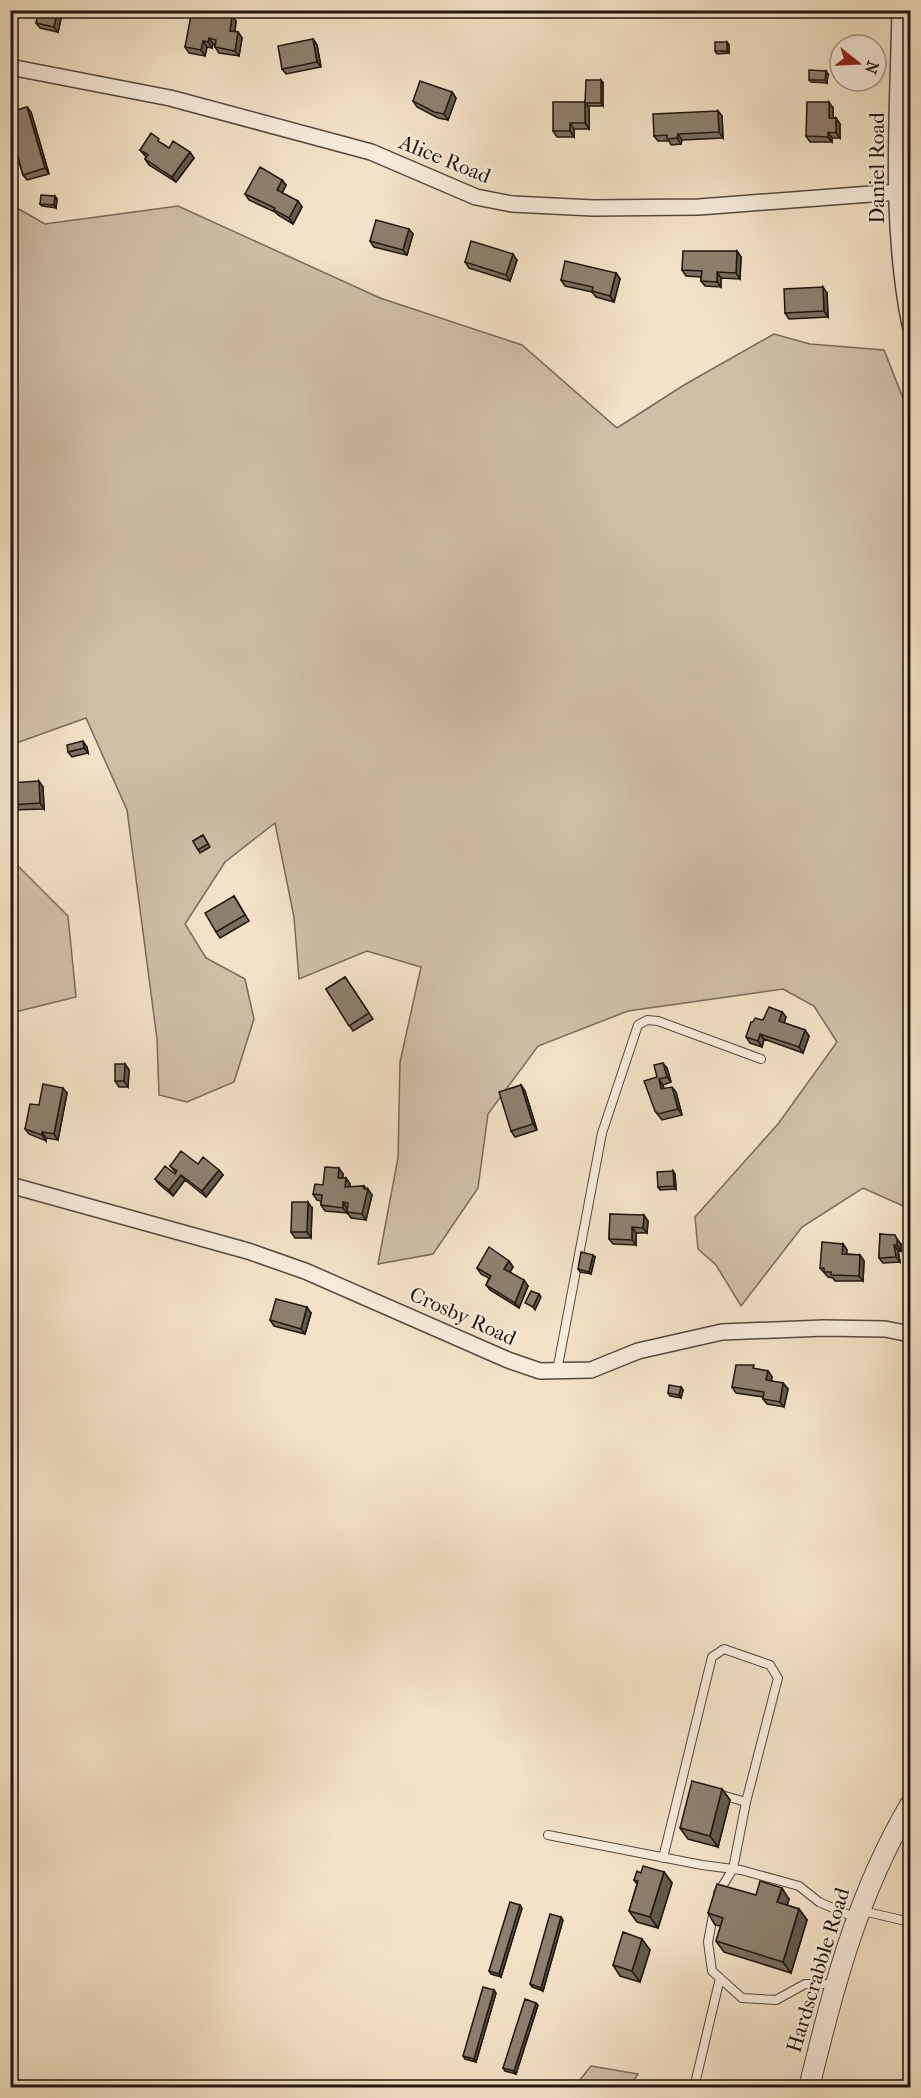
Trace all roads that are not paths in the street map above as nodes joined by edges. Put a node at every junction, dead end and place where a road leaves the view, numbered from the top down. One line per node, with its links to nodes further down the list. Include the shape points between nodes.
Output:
1 (900, 10): 3 (street, Daniel Road)
2 (10, 67): 3 (street, Alice Road, via 170,98 371,152 476,197 512,204 699,207)
3 (903, 192): 4 (street, Daniel Road, via 899,250)
4 (910, 324)
5 (761, 1059): 8 (lane, via 658,1022 647,1020 638,1025 602,1133)
6 (10, 1185): 8 (street, Crosby Road, via 248,1251 377,1301 508,1360 540,1371)
7 (910, 1334): 8 (street, Crosby Road, via 885,1329 824,1328 722,1332 638,1351 591,1370)
8 (556, 1371)
9 (680, 1783): 10 (lane); 12 (lane, via 712,1657 724,1649 770,1665 778,1678); 15 (lane)
10 (691, 1786)
11 (712, 1793): 12 (lane)
12 (746, 1802): 16 (lane)
13 (910, 1805): 17 (street, Hardscrabble Road, via 890,1839)
14 (548, 1835): 15 (lane)
15 (663, 1858): 16 (lane)
16 (734, 1869): 17 (lane, via 799,1886 819,1902); 19 (lane, via 716,1895 708,1942 712,1971)
17 (857, 1914): 18 (lane); 20 (street, Hardscrabble Road)
18 (910, 1922)
19 (720, 1978): 20 (lane, via 742,1998 776,2001 805,1984); 21 (lane)
20 (835, 1984): 22 (street, Hardscrabble Road)
21 (694, 2088)
22 (809, 2088)

